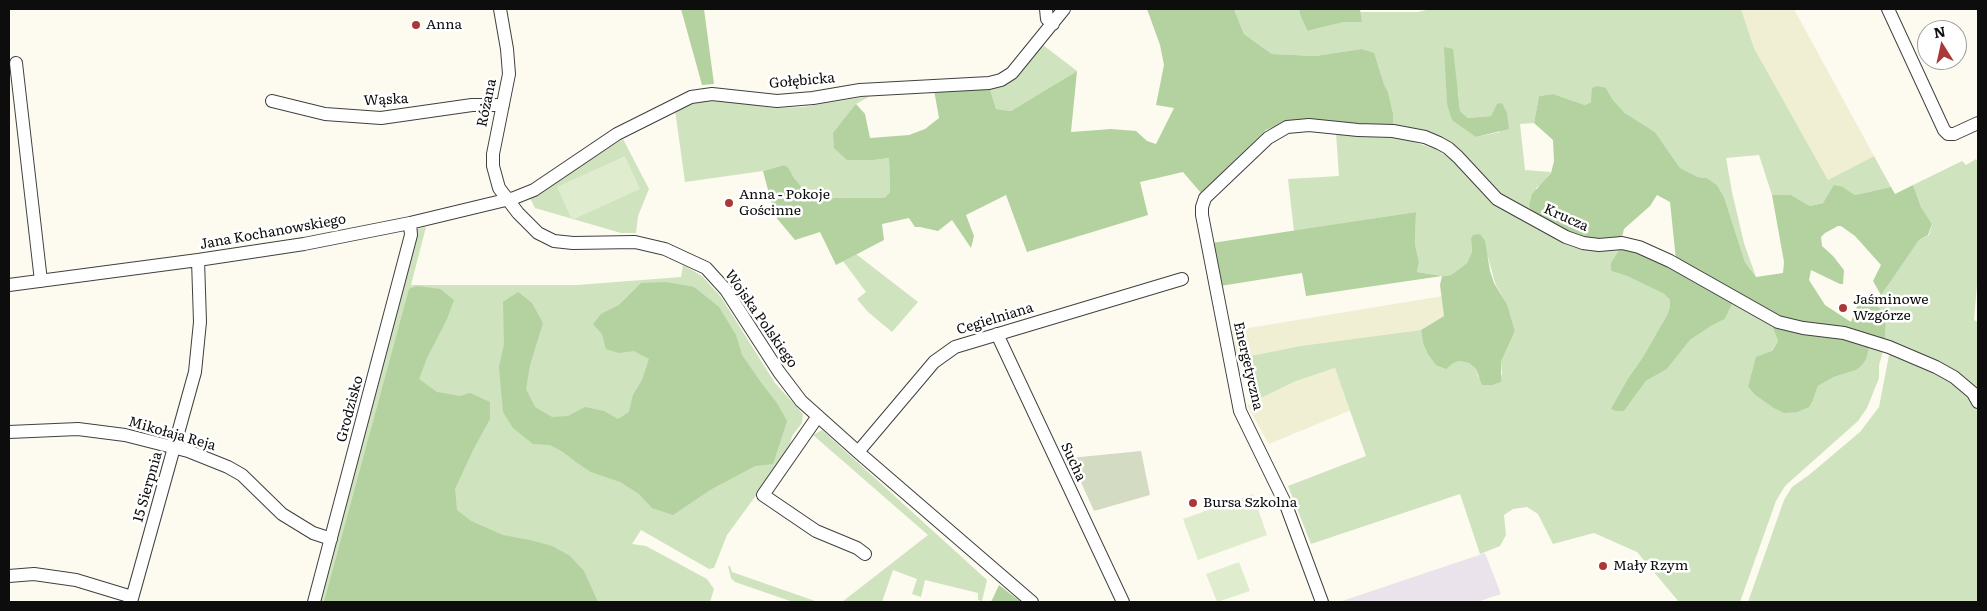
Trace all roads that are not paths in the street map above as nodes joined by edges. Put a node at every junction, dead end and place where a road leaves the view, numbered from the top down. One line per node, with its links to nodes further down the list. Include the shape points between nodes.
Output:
1 (500, 9): 8 (street, Różana, via 509,74)
2 (1046, 9): 5 (street, via 1047,19)
3 (1064, 9): 5 (street, Gołębicka)
4 (1888, 9): 9 (street, via 1944,130 1954,134)
5 (1053, 24): 11 (street, Gołębicka, via 1012,73 989,84 860,90 777,101 712,94 691,97 617,134 534,190)
6 (16, 63): 15 (street)
7 (272, 101): 8 (street, Wąska, via 325,114 381,118 472,105)
8 (503, 105): 11 (street, Różana, via 492,154 495,179)
9 (1978, 123)
10 (1238, 167): 18 (street, Krucza, via 1268,138 1286,127 1297,125 1393,131 1425,137 1448,148 1497,200 1566,236 1584,243 1622,243 1639,247 1778,322 1844,333 1886,346 1954,377 1973,393); 30 (street, Energetyczna, via 1205,198 1202,207 1221,315 1240,411 1286,505)
11 (507, 199): 12 (street, Jana Kochanowskiego); 19 (street, Wojska Polskiego, via 542,236 554,241 573,244 635,242 665,249 706,268 726,290 790,387)
12 (410, 222): 13 (street, Jana Kochanowskiego, via 304,244); 23 (street, Grodzisko, via 411,235)
13 (198, 260): 15 (street, Jana Kochanowskiego); 21 (street, 15 Sierpnia, via 200,322 195,372)
14 (1182, 279): 17 (street, Cegielniana)
15 (41, 281): 16 (street, Jana Kochanowskiego)
16 (9, 285)
17 (997, 334): 22 (street, Cegielniana, via 955,347 934,362); 29 (street, Sucha)
18 (1978, 402)
19 (818, 416): 22 (street, Wojska Polskiego); 24 (street, via 763,495 816,531)
20 (9, 432): 21 (street, Mikołaja Reja, via 78,428 125,435)
21 (175, 448): 23 (street, Mikołaja Reja, via 242,475 282,514 313,533); 26 (street, 15 Sierpnia)
22 (858, 452): 28 (street, Wojska Polskiego)
23 (331, 539): 27 (street, Grodzisko)
24 (865, 554)
25 (9, 576): 26 (street, via 34,574 76,580)
26 (132, 600)
27 (314, 602)
28 (1032, 602)
29 (1122, 602)
30 (1322, 602)

